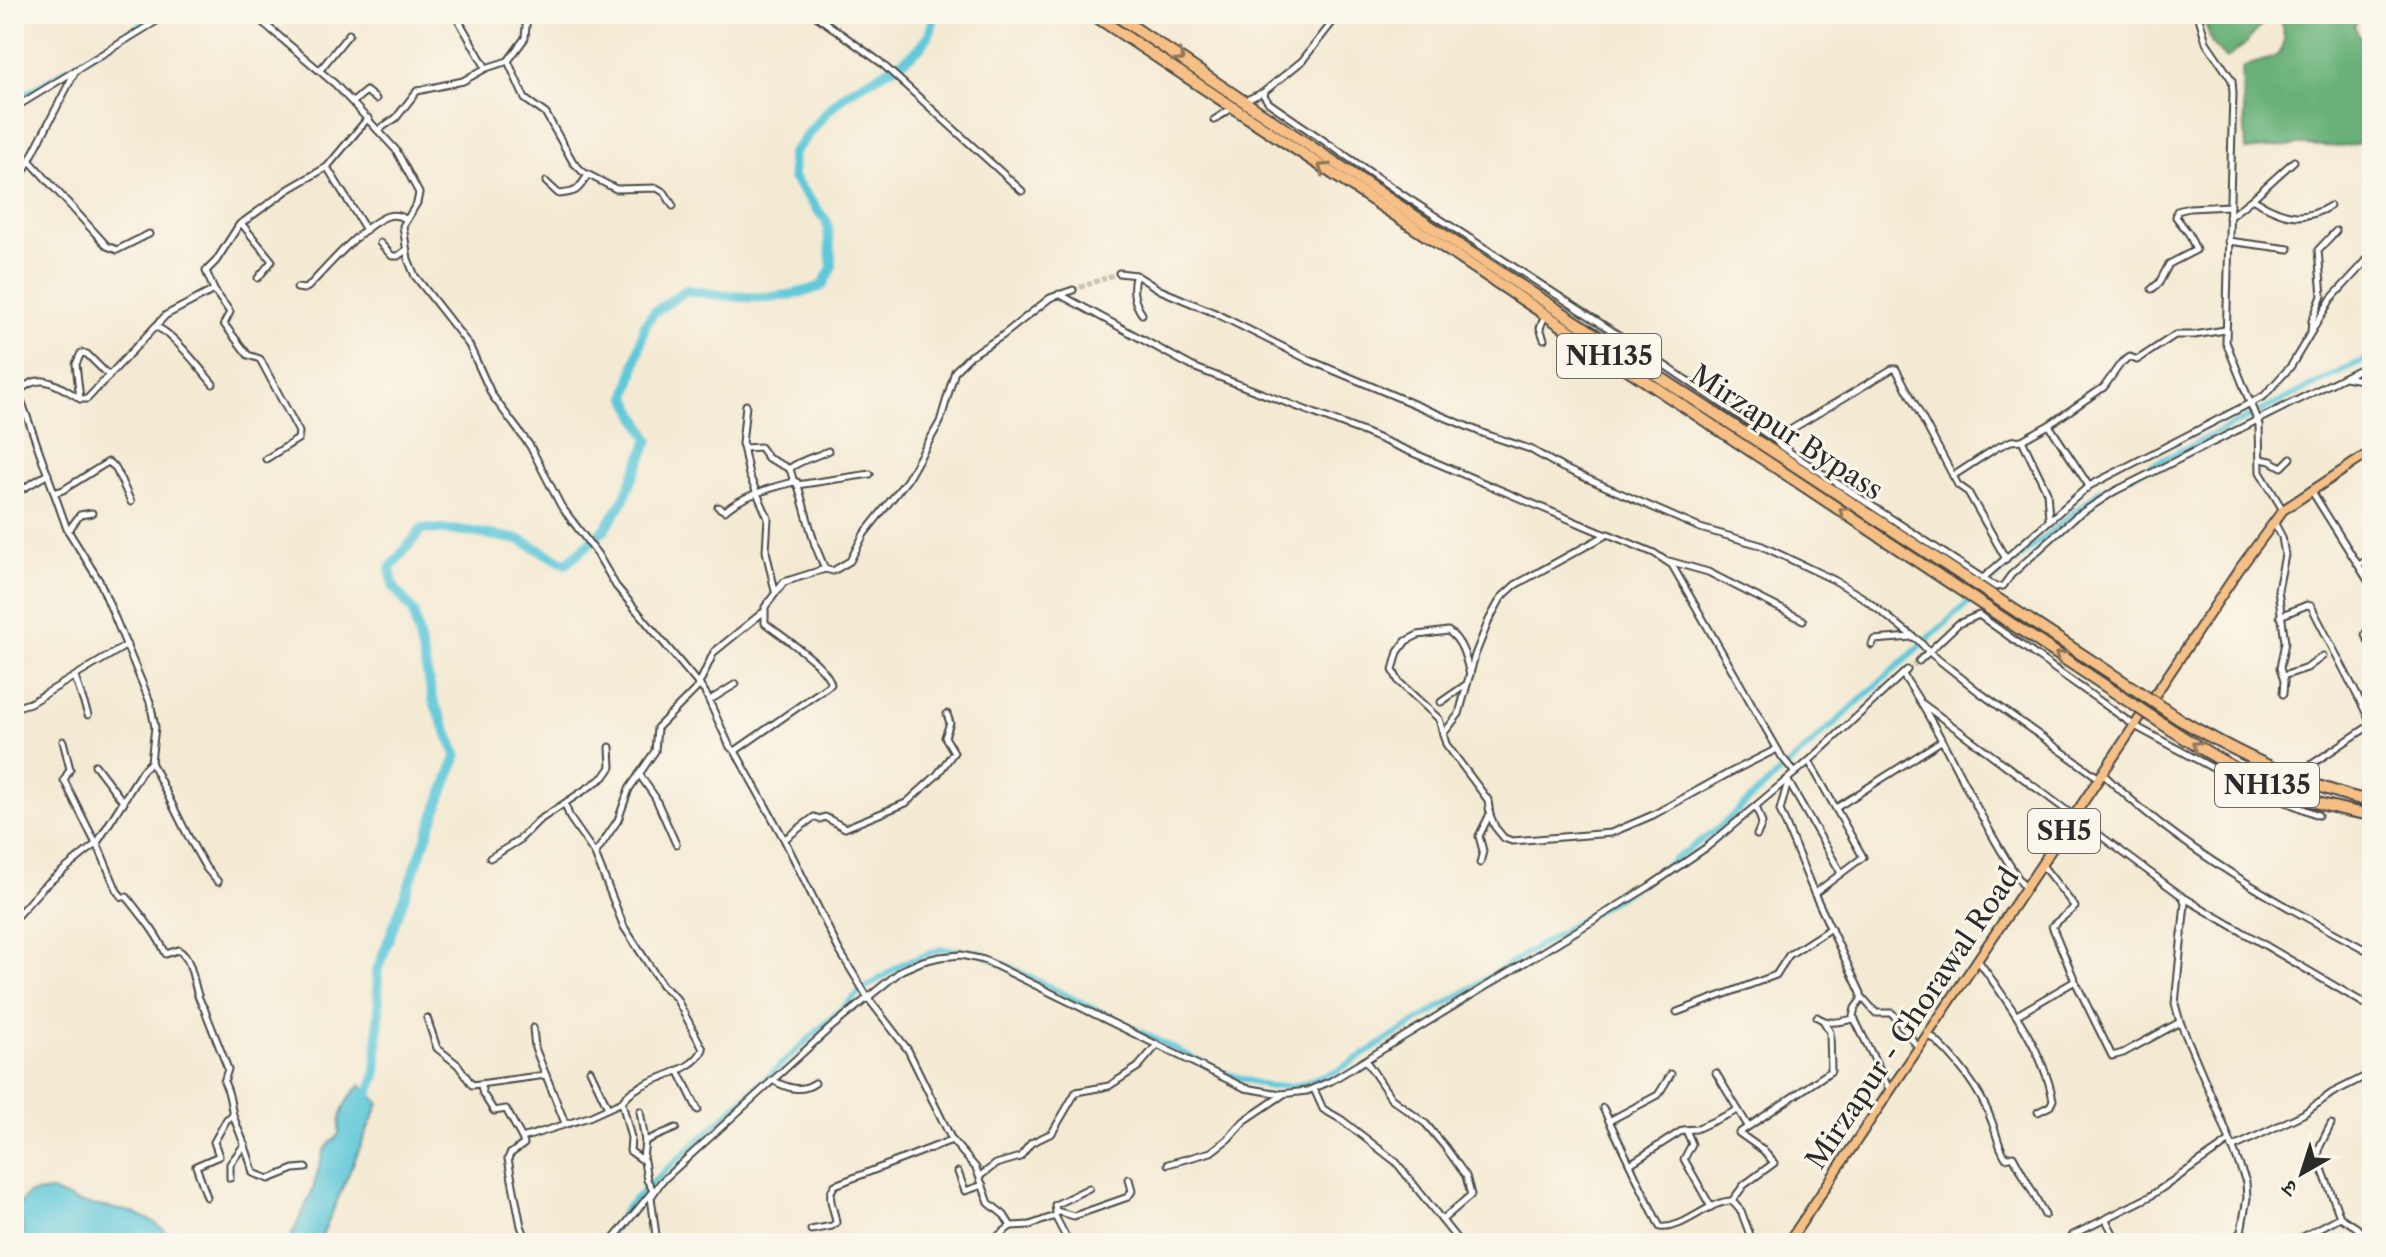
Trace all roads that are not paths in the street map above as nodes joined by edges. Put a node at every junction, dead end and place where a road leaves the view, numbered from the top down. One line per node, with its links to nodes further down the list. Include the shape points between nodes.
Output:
1 (168, 14): 13 (street)
2 (253, 14): 14 (street)
3 (455, 14): 12 (street)
4 (527, 14): 11 (street, via 525,38)
5 (1092, 14): 20 (highway, Mirzapur Bypass / NH135)
6 (1114, 14): 17 (highway, Mirzapur Bypass / NH135, one-way to 17)
7 (1339, 14): 15 (street, via 1302,61)
8 (2198, 14): 33 (street, via 2206,42 2232,80)
9 (815, 15): 30 (street, via 880,62)
10 (349, 34): 14 (street)
11 (508, 61): 12 (street); 27 (street, via 525,99 546,114 573,162)
12 (486, 68): 23 (street, via 456,84 417,91 396,118)
13 (76, 70): 19 (street); 24 (street)
14 (320, 70): 18 (street)
15 (1265, 91): 17 (street); 76 (street, via 1265,99 1289,118)
16 (376, 99): 18 (street, via 366,91)
17 (1244, 101): 20 (street); 55 (highway, Mirzapur Bypass / NH135)
18 (353, 102): 21 (street)
19 (14, 108)
20 (1233, 108): 22 (street); 57 (highway, Mirzapur Bypass / NH135, one-way to 20)
21 (368, 118): 23 (street); 26 (street)
22 (1214, 120)
23 (378, 130): 36 (street, via 396,150 419,193)
24 (29, 160): 29 (street); 40 (street, via 107,246 117,250)
25 (2294, 161): 31 (street)
26 (327, 167): 37 (street); 38 (street)
27 (588, 175): 28 (street, via 571,194 559,194); 32 (street, via 616,189 657,188)
28 (546, 182)
29 (14, 190)
30 (1022, 191)
31 (2252, 199): 34 (street, via 2285,215 2317,214); 35 (street)
32 (673, 206)
33 (2230, 206): 35 (street); 51 (street, via 2177,211 2196,250 2169,264)
34 (2330, 206)
35 (2229, 217): 41 (street)
36 (406, 219): 38 (street, via 391,215); 45 (street)
37 (241, 223): 49 (street, via 272,261); 52 (street, via 206,271)
38 (366, 230): 50 (street, via 308,287)
39 (2336, 231): 60 (street, via 2318,250 2322,296)
40 (149, 234)
41 (2228, 241): 44 (street); 59 (street)
42 (380, 243): 45 (street, via 392,256)
43 (2372, 247): 46 (street)
44 (2289, 249)
45 (407, 250): 125 (street, via 415,276 469,345 492,395 530,446 561,506 622,594)
46 (2369, 259): 60 (street, via 2331,299)
47 (1119, 273): 48 (street)
48 (1136, 275): 56 (street, via 1132,283); 114 (street, via 1317,363 1518,444 1709,532 1777,552 1852,590)
49 (258, 278)
50 (297, 288)
51 (2152, 289)
52 (214, 290): 58 (street, via 173,310); 82 (street, via 231,313 223,323 248,355 260,359 299,432 298,439)
53 (1073, 290): 54 (street)
54 (1059, 294): 101 (street, via 1193,367); 106 (street, via 962,364 952,377 944,412 907,480 864,534 850,561 833,571)
55 (1547, 302): 57 (street); 151 (highway, Mirzapur Bypass / NH135, bridge, via 2179,719 2278,772)
56 (1142, 314)
57 (1545, 314): 61 (street, via 1540,328); 157 (highway, Mirzapur Bypass / NH135, one-way to 57, bridge, via 2276,790 2220,761)
58 (155, 327): 63 (street); 67 (street)
59 (2225, 330): 71 (street, via 2229,354); 75 (street, via 2175,335 2137,360 2130,357 2104,387)
60 (2311, 333): 71 (street, via 2291,366)
61 (1544, 339)
62 (2372, 363): 64 (street)
63 (109, 376): 69 (street, via 89,398); 69 (street, via 81,353 76,364)
64 (2344, 377): 66 (street); 73 (street)
65 (14, 380): 68 (street)
66 (2372, 382)
67 (213, 384)
68 (18, 392): 69 (street, via 43,380); 72 (street)
69 (80, 399)
70 (746, 405): 78 (street)
71 (2252, 406): 73 (street); 89 (street)
72 (26, 414): 74 (street); 86 (street)
73 (2257, 419): 83 (street); 107 (street, via 2075,517 2005,584 1996,587)
74 (14, 421)
75 (2049, 425): 77 (street); 89 (street)
76 (1775, 440): 87 (street, via 1894,369); 107 (street)
77 (2022, 440): 87 (street, via 1996,448); 98 (street, via 2047,492)
78 (743, 445): 84 (street, via 760,447); 93 (street)
79 (828, 451): 84 (street)
80 (2372, 451): 90 (main road, Mirzapur - Ghorawal Road / SH5)
81 (2291, 458): 83 (street, via 2282,467)
82 (266, 459)
83 (2261, 459): 96 (street, via 2260,472)
84 (789, 469): 88 (street)
85 (870, 474): 88 (street)
86 (45, 475): 91 (street); 92 (street)
87 (1953, 476): 103 (street, via 1968,492)
88 (796, 484): 93 (street); 106 (street)
89 (2089, 486): 98 (street)
90 (2311, 490): 96 (main road, Mirzapur - Ghorawal Road / SH5); 105 (street)
91 (54, 493): 94 (street, via 108,462); 100 (street)
92 (14, 494)
93 (758, 495): 95 (street, via 725,511); 109 (street, via 768,518 765,545)
94 (131, 502)
95 (718, 507)
96 (2283, 510): 99 (main road, Mirzapur - Ghorawal Road / SH5)
97 (92, 513): 100 (street, via 80,515)
98 (2049, 519): 103 (street)
99 (2274, 522): 111 (street, via 2285,555 2278,590); 135 (main road, Mirzapur - Ghorawal Road / SH5)
100 (68, 531): 116 (street, via 100,582)
101 (1604, 534): 104 (street); 121 (street, via 1506,593 1480,641)
102 (2372, 557): 105 (street)
103 (2006, 559): 107 (street)
104 (1668, 561): 112 (street, via 1708,572); 140 (street)
105 (2359, 565): 108 (street)
106 (825, 569): 109 (street, via 788,579)
107 (1985, 580)
108 (2372, 587)
109 (775, 591): 110 (street)
110 (763, 613): 125 (street, via 714,652); 141 (street, via 765,623 807,656 831,684)
111 (2280, 616): 122 (street); 134 (street, via 2311,606)
112 (1803, 620)
113 (2372, 621): 117 (street, via 2365,635)
114 (1913, 637): 115 (street, via 1874,640); 118 (street)
115 (1872, 645)
116 (124, 646): 123 (street); 143 (street, via 153,713)
117 (2372, 648)
118 (1927, 650): 120 (street); 135 (street, via 1958,624 1979,615); 148 (street, via 2010,715)
119 (2323, 656): 122 (street)
120 (1919, 661)
121 (1470, 675): 124 (street); 136 (street, via 1463,649 1448,631 1411,638 1398,652 1395,678 1439,719)
122 (2283, 676): 127 (street)
123 (75, 677): 130 (street, via 30,703); 133 (street)
124 (1468, 683): 129 (street); 136 (street, via 1459,714)
125 (699, 684): 128 (street); 147 (street, via 657,728 657,746)
126 (736, 684): 128 (street)
127 (2283, 694)
128 (710, 700): 141 (street)
129 (1441, 702)
130 (14, 704)
131 (1923, 704): 138 (street); 142 (street, via 1905,672); 158 (street)
132 (947, 714): 160 (street, via 950,725 945,735 954,752 913,798 845,828 814,817)
133 (88, 715)
134 (2372, 724): 145 (street)
135 (2135, 726): 148 (main road, Mirzapur - Ghorawal Road / SH5); 156 (street, via 2244,785)
136 (1443, 734): 155 (street, via 1488,800)
137 (63, 741): 161 (street, via 70,769 64,780)
138 (1941, 741): 154 (street); 169 (street)
139 (610, 747): 152 (street, via 607,774)
140 (1777, 749): 146 (street); 155 (street, via 1653,815 1604,834 1512,841 1499,832)
141 (735, 751): 160 (street)
142 (1809, 761): 146 (street); 154 (street)
143 (151, 762): 150 (street); 168 (street, via 194,848)
144 (95, 765): 150 (street)
145 (2309, 766)
146 (1793, 770): 149 (street)
147 (639, 774): 162 (street); 163 (street)
148 (2102, 776): 158 (main road, Mirzapur - Ghorawal Road / SH5); 174 (street, via 2231,872)
149 (1788, 780): 153 (street); 167 (street); 170 (street, via 1780,810)
150 (122, 801): 161 (street)
151 (2372, 802)
152 (565, 804): 163 (street); 164 (street)
153 (1755, 806): 159 (street, via 1762,823); 191 (street, via 1650,886)
154 (1836, 808): 167 (street, via 1863,857)
155 (1490, 815): 165 (street, via 1479,836)
156 (2318, 815)
157 (2372, 815)
158 (2073, 817): 166 (main road, Mirzapur - Ghorawal Road / SH5); 171 (street)
159 (1757, 835)
160 (784, 839): 177 (street)
161 (95, 842): 172 (street); 211 (street, via 117,891 145,919 166,954 184,954 197,1000 228,1069 224,1082)
162 (676, 844)
163 (595, 854): 193 (street, via 624,927 676,998 703,1049)
164 (490, 858)
165 (1480, 863)
166 (2042, 865): 169 (main road, Mirzapur - Ghorawal Road / SH5); 176 (street, via 2075,907 2052,926)
167 (1841, 873): 170 (street)
168 (218, 882)
169 (2025, 888): 175 (main road, Mirzapur - Ghorawal Road / SH5)
170 (1814, 893): 173 (street)
171 (2183, 897): 179 (street); 186 (street, via 2175,996)
172 (14, 919)
173 (1831, 928): 178 (street); 180 (street, via 1789,955 1776,975)
174 (2372, 953)
175 (1977, 959): 181 (street); 188 (main road, Mirzapur - Ghorawal Road / SH5)
176 (2075, 981): 181 (street); 186 (street, via 2112,1056)
177 (867, 996): 189 (street, via 910,965 940,957 973,957); 198 (street); 219 (street, via 908,1050)
178 (1862, 997): 184 (street, via 1853,1012); 190 (street, via 1876,1013 1892,1013)
179 (2372, 1008)
180 (1677, 1012)
181 (2017, 1015): 210 (street, via 2051,1090 2052,1104)
182 (1817, 1017): 185 (street)
183 (427, 1018): 200 (street, via 437,1048 470,1083)
184 (1855, 1019): 185 (street); 202 (street)
185 (1824, 1022): 215 (street, via 1830,1032 1831,1071)
186 (2180, 1022): 222 (street)
187 (533, 1028): 197 (street)
188 (1928, 1034): 190 (main road, Mirzapur - Ghorawal Road / SH5); 238 (street, via 1962,1068 1992,1120 2000,1150 2006,1158 2013,1156)
189 (1157, 1045): 203 (street, via 1245,1088); 228 (street, via 1138,1067 1109,1086 1076,1092 1052,1133 1031,1143 1020,1157)
190 (1919, 1048): 202 (main road, Mirzapur - Ghorawal Road / SH5)
191 (1366, 1061): 201 (street); 240 (street, via 1391,1098 1426,1124 1466,1176 1469,1198)
192 (590, 1070): 205 (street)
193 (678, 1070): 204 (street, via 636,1088); 207 (street)
194 (1716, 1073): 208 (street)
195 (2372, 1073): 222 (street, via 2303,1114)
196 (1671, 1074): 212 (street, via 1658,1095)
197 (546, 1075): 200 (street); 213 (street)
198 (772, 1080): 199 (street, via 791,1088 807,1089); 232 (street)
199 (815, 1083)
200 (481, 1086): 218 (street, via 494,1111 506,1109 512,1115)
201 (1314, 1089): 203 (street); 240 (street, via 1323,1109 1390,1156)
202 (1890, 1090): 252 (main road, Mirzapur - Ghorawal Road / SH5)
203 (1285, 1093): 224 (street, via 1211,1152)
204 (622, 1102): 205 (street); 223 (street, via 630,1151)
205 (608, 1108): 213 (street)
206 (1603, 1108): 212 (street)
207 (698, 1110)
208 (1738, 1110): 215 (street); 217 (street)
209 (640, 1111): 220 (street)
210 (2038, 1112)
211 (233, 1115): 221 (street); 234 (street, via 214,1142 219,1156 196,1166)
212 (1609, 1121): 225 (street)
213 (565, 1123): 218 (street)
214 (2331, 1124): 239 (street, via 2318,1158)
215 (1748, 1126): 235 (street, via 1739,1135 1774,1163)
216 (676, 1128): 220 (street)
217 (1686, 1130): 225 (street); 236 (street, via 1692,1144 1684,1159)
218 (522, 1138): 245 (street, via 524,1144 508,1159)
219 (952, 1140): 228 (street); 243 (street, via 835,1185 829,1198 836,1223)
220 (645, 1141): 223 (street)
221 (245, 1144): 226 (street, via 253,1173 269,1179); 229 (street, via 230,1164)
222 (2231, 1144): 241 (street); 244 (street, via 2247,1189)
223 (643, 1159): 232 (street)
224 (1168, 1164)
225 (1630, 1164): 236 (street, via 1662,1228)
226 (306, 1168)
227 (958, 1172): 231 (street, via 965,1191)
228 (980, 1176): 231 (street)
229 (230, 1178)
230 (1129, 1179): 237 (street, via 1128,1197 1074,1216)
231 (983, 1185): 242 (street, via 989,1203)
232 (652, 1188): 246 (street); 247 (street)
233 (1089, 1188): 237 (street, via 1055,1205)
234 (207, 1197)
235 (1732, 1201): 236 (street); 251 (street)
236 (1711, 1207)
237 (1056, 1213): 242 (street, via 1030,1225); 249 (street)
238 (2045, 1215)
239 (2340, 1217): 257 (street); 258 (street)
240 (1442, 1220): 250 (street)
241 (2106, 1220): 253 (street, via 2073,1235); 254 (street)
242 (1011, 1226): 248 (street, via 999,1235)
243 (811, 1230)
244 (2241, 1232): 255 (street); 256 (street)
245 (528, 1243)
246 (610, 1243)
247 (657, 1243)
248 (1001, 1243)
249 (1069, 1243)
250 (1460, 1243)
251 (1753, 1243)
252 (1788, 1243)
253 (2068, 1243)
254 (2118, 1243)
255 (2230, 1243)
256 (2257, 1243)
257 (2292, 1243)
258 (2372, 1243)

